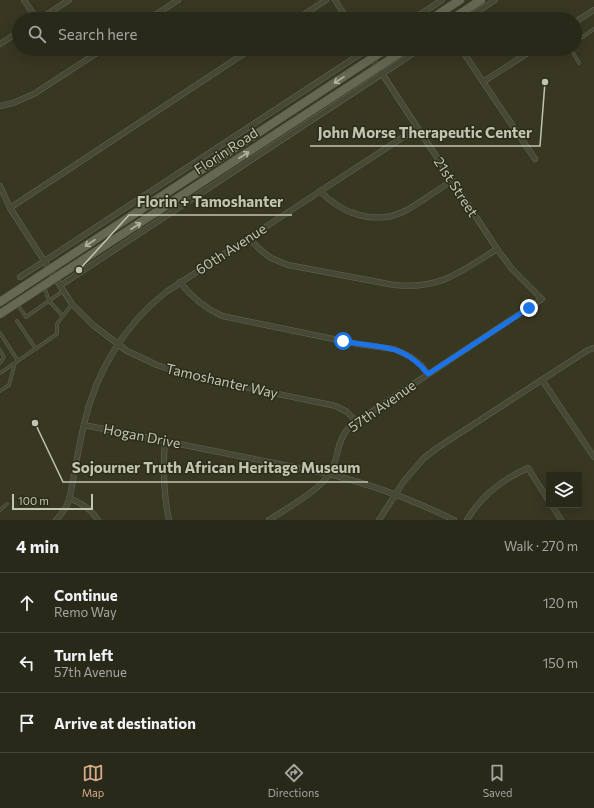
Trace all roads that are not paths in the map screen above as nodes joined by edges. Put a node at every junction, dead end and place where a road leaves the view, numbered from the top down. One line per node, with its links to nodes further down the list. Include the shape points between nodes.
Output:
1 (24, 0): 11 (street)
2 (69, 0): 12 (street)
3 (178, 0): 13 (street)
4 (326, 0): 14 (street)
5 (335, 0): 15 (street)
6 (442, 0): 16 (street)
7 (460, 0): 17 (main road)
8 (481, 0): 18 (main road)
9 (495, 0): 19 (street)
10 (594, 10): 20 (street)
11 (33, 12)
12 (49, 12)
13 (159, 12)
14 (308, 12)
15 (343, 12)
16 (424, 12)
17 (446, 12)
18 (463, 12)
19 (477, 12)
20 (582, 18)
21 (594, 29): 23 (lane)
22 (12, 36): 24 (street)
23 (582, 37)
24 (0, 44)
25 (92, 56): 38 (street, via 34,94)
26 (240, 56): 44 (street)
27 (355, 56): 47 (street, Florin Road)
28 (375, 56): 34 (main road, Florin Road)
29 (398, 56): 36 (main road, Florin Road)
30 (407, 56): 36 (street, Florin Road)
31 (466, 56): 37 (street)
32 (523, 56): 37 (street)
33 (574, 56): 35 (lane)
34 (372, 58): 36 (street, 21st Street); 48 (main road, Florin Road, one-way to 48)
35 (579, 63)
36 (380, 71): 39 (street, 21st Street); 50 (main road, Florin Road)
37 (483, 82): 40 (street)
38 (0, 106)
39 (417, 128): 41 (street, 21st Street); 43 (street, 60th Avenue)
40 (535, 159)
41 (452, 181): 43 (street, via 407,210 380,218 350,213); 46 (street, 21st Street)
42 (0, 186): 44 (street, Tamoshanter Way)
43 (320, 191): 45 (street, 60th Avenue)
44 (10, 208): 47 (street, Tamoshanter Way)
45 (248, 238): 46 (street, via 271,258 288,265 406,287 428,285 448,279); 51 (street, 60th Avenue)
46 (497, 249): 54 (street, 21st Street, via 512,269)
47 (45, 261): 48 (street, Tamoshanter Way); 49 (street, Florin Road)
48 (50, 269): 50 (street, Tamoshanter Way); 55 (main road, Florin Road)
49 (20, 277)
50 (58, 281): 52 (main road, Florin Road); 53 (street, Tamoshanter Way)
51 (180, 282): 63 (street, 60th Avenue, via 154,301); 71 (street, via 198,302 222,316 394,349 411,357)
52 (44, 286): 56 (lane); 57 (main road, Florin Road)
53 (64, 290): 56 (lane); 58 (street, Tamoshanter Way)
54 (542, 299): 71 (street, 57th Avenue)
55 (0, 301)
56 (49, 301): 57 (lane, via 26,317); 60 (lane)
57 (16, 304): 59 (main road, Florin Road)
58 (72, 304): 60 (lane); 63 (street, Tamoshanter Way)
59 (0, 314)
60 (63, 316): 65 (lane, via 57,324 57,334)
61 (17, 321): 65 (lane)
62 (0, 334): 67 (lane)
63 (117, 344): 74 (street, Tamoshanter Way, via 172,371 330,404 343,409); 75 (street, 60th Avenue, via 93,391)
64 (594, 348): 72 (street)
65 (36, 349): 67 (lane)
66 (0, 350): 68 (lane, via 4,356)
67 (18, 361): 69 (lane)
68 (0, 362)
69 (15, 363): 70 (lane); 73 (lane, via 10,385)
70 (0, 373)
71 (428, 374): 74 (street, 57th Avenue)
72 (542, 380): 77 (street); 79 (street, via 437,448 413,469)
73 (0, 392)
74 (356, 420): 78 (street, 57th Avenue, via 341,438)
75 (84, 425): 76 (street, Hogan Drive); 81 (street, 60th Avenue)
76 (165, 440): 78 (street, Hogan Drive); 87 (street, via 164,486)
77 (594, 457)
78 (329, 474): 79 (street, Hogan Drive); 88 (street, 57th Avenue, via 315,489)
79 (395, 494): 89 (street); 90 (street, Hogan Drive)
80 (546, 496): 91 (street, via 528,468 508,478 489,493)
81 (69, 498): 85 (street, 60th Avenue); 86 (street, via 85,506)
82 (7, 504): 84 (lane)
83 (554, 508): 92 (street)
84 (0, 510)
85 (56, 520)
86 (98, 520)
87 (169, 520)
88 (269, 520)
89 (379, 520)
90 (454, 520)
91 (467, 520)
92 (561, 520)

